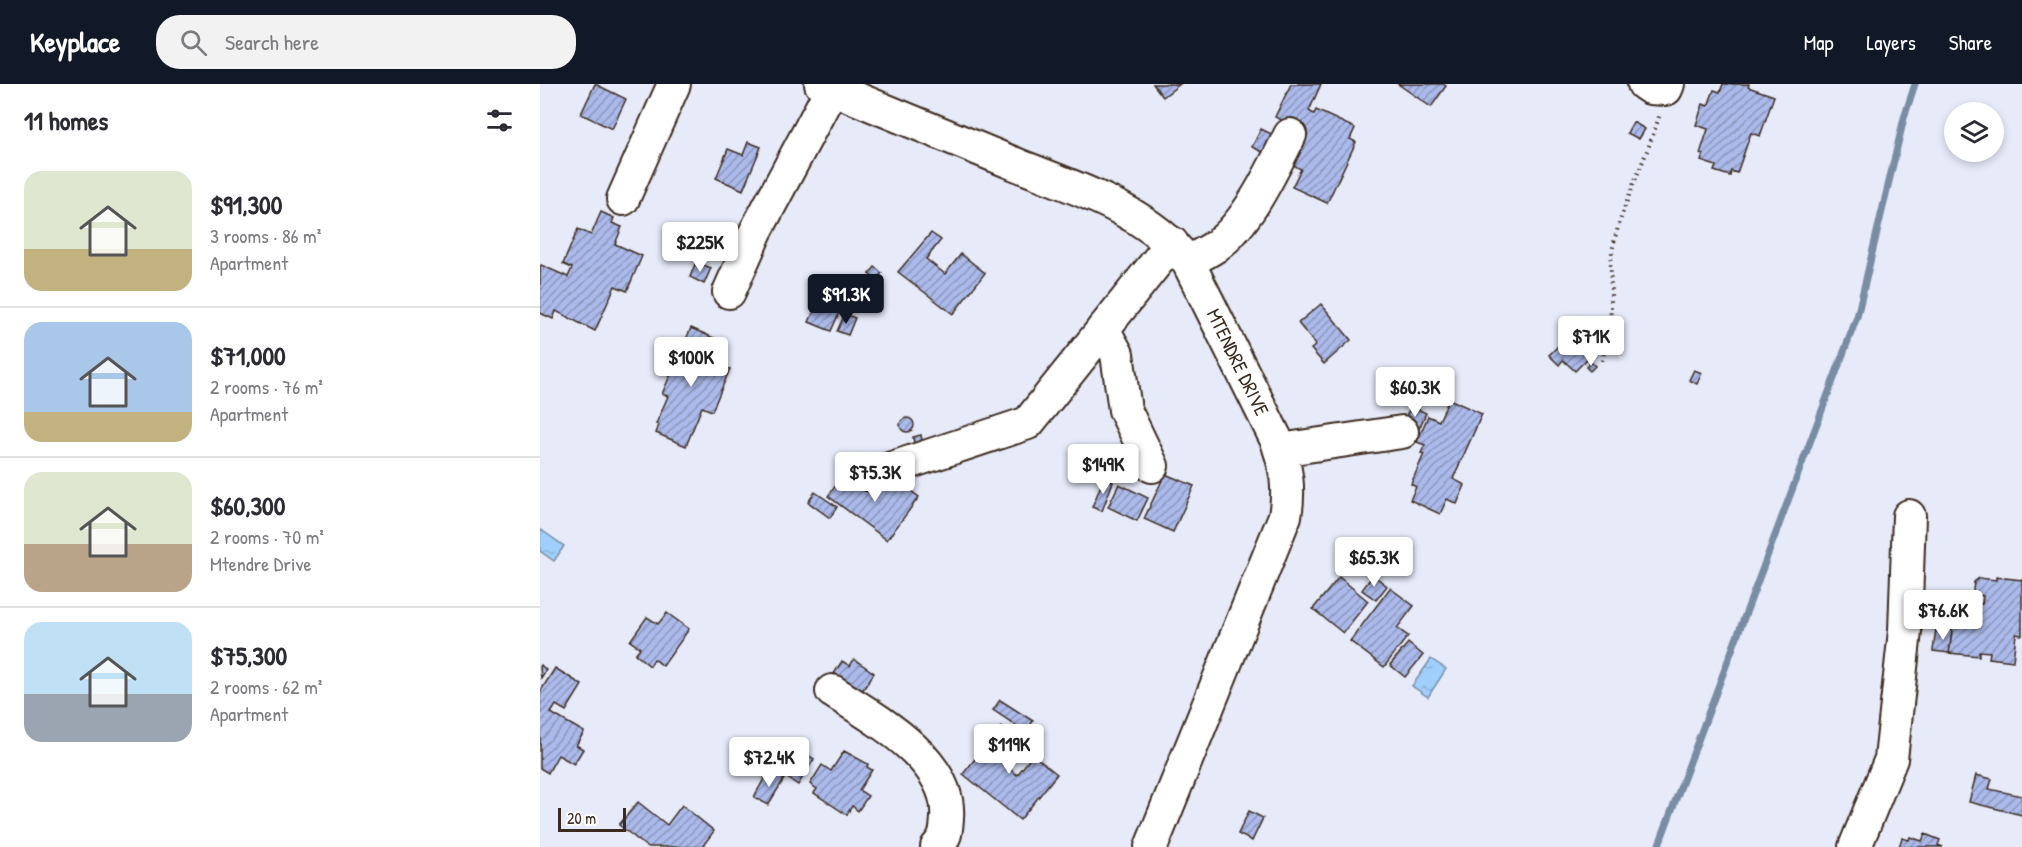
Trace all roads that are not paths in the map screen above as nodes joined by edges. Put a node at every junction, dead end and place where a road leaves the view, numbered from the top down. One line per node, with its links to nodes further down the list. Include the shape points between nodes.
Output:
1 (674, 84): 4 (street)
2 (827, 86): 5 (street, MTENDRE DRIVE, via 1094,197 1150,225); 6 (street)
3 (1290, 135): 5 (street, via 1245,214 1218,245)
4 (623, 199)
5 (1180, 252): 7 (street); 9 (street, MTENDRE DRIVE)
6 (729, 292)
7 (1103, 329): 10 (street, via 1117,354 1125,410); 11 (street, via 1028,423)
8 (1402, 432): 9 (street)
9 (1280, 450): 15 (street, MTENDRE DRIVE, via 1289,494 1285,516)
10 (1152, 466)
11 (871, 475)
12 (1909, 516): 16 (street, via 1905,631 1891,759)
13 (832, 691): 14 (street, via 898,733 936,774 948,806 945,838)
14 (937, 847)
15 (1151, 847)
16 (1855, 847)

